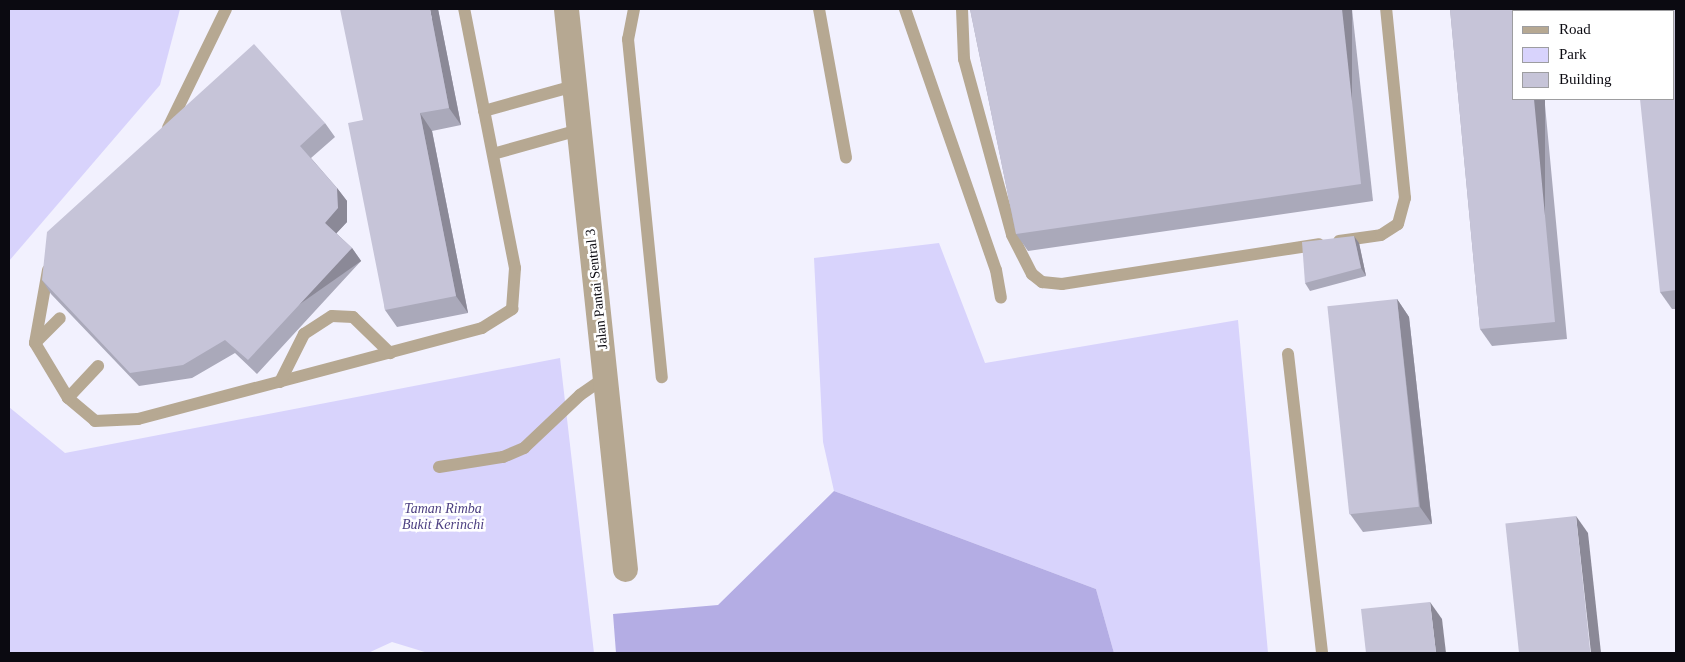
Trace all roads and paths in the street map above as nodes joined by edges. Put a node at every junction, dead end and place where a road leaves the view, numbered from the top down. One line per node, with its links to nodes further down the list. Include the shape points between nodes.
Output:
1 (226, 9): 12 (lane, via 194,79)
2 (464, 9): 10 (lane)
3 (566, 9): 9 (street, Jalan Pantai Sentral 3)
4 (634, 9): 23 (lane, via 628,38)
5 (819, 9): 14 (lane)
6 (905, 9): 16 (lane, via 996,270)
7 (962, 9): 8 (lane, via 964,59 1012,235 1032,274 1042,282 1062,284 1381,235 1398,224 1405,198)
8 (1386, 9)
9 (574, 86): 10 (lane); 11 (street, Jalan Pantai Sentral 3)
10 (484, 111): 13 (lane)
11 (579, 130): 13 (lane); 22 (street, Jalan Pantai Sentral 3)
12 (162, 137)
13 (493, 154): 19 (lane, via 515,268 512,309 482,328)
14 (846, 158)
15 (50, 256): 18 (lane)
16 (1001, 298)
17 (60, 318): 18 (lane)
18 (35, 343): 25 (lane)
19 (390, 353): 24 (lane); 24 (lane, via 353,317 332,316 304,334)
20 (1288, 354): 28 (lane)
21 (98, 366): 25 (lane)
22 (607, 376): 26 (lane, via 580,395 524,448 503,457); 27 (street, Jalan Pantai Sentral 3)
23 (662, 377)
24 (280, 382): 25 (lane, via 138,419 96,420)
25 (68, 398)
26 (439, 467)
27 (625, 569)
28 (1322, 653)

